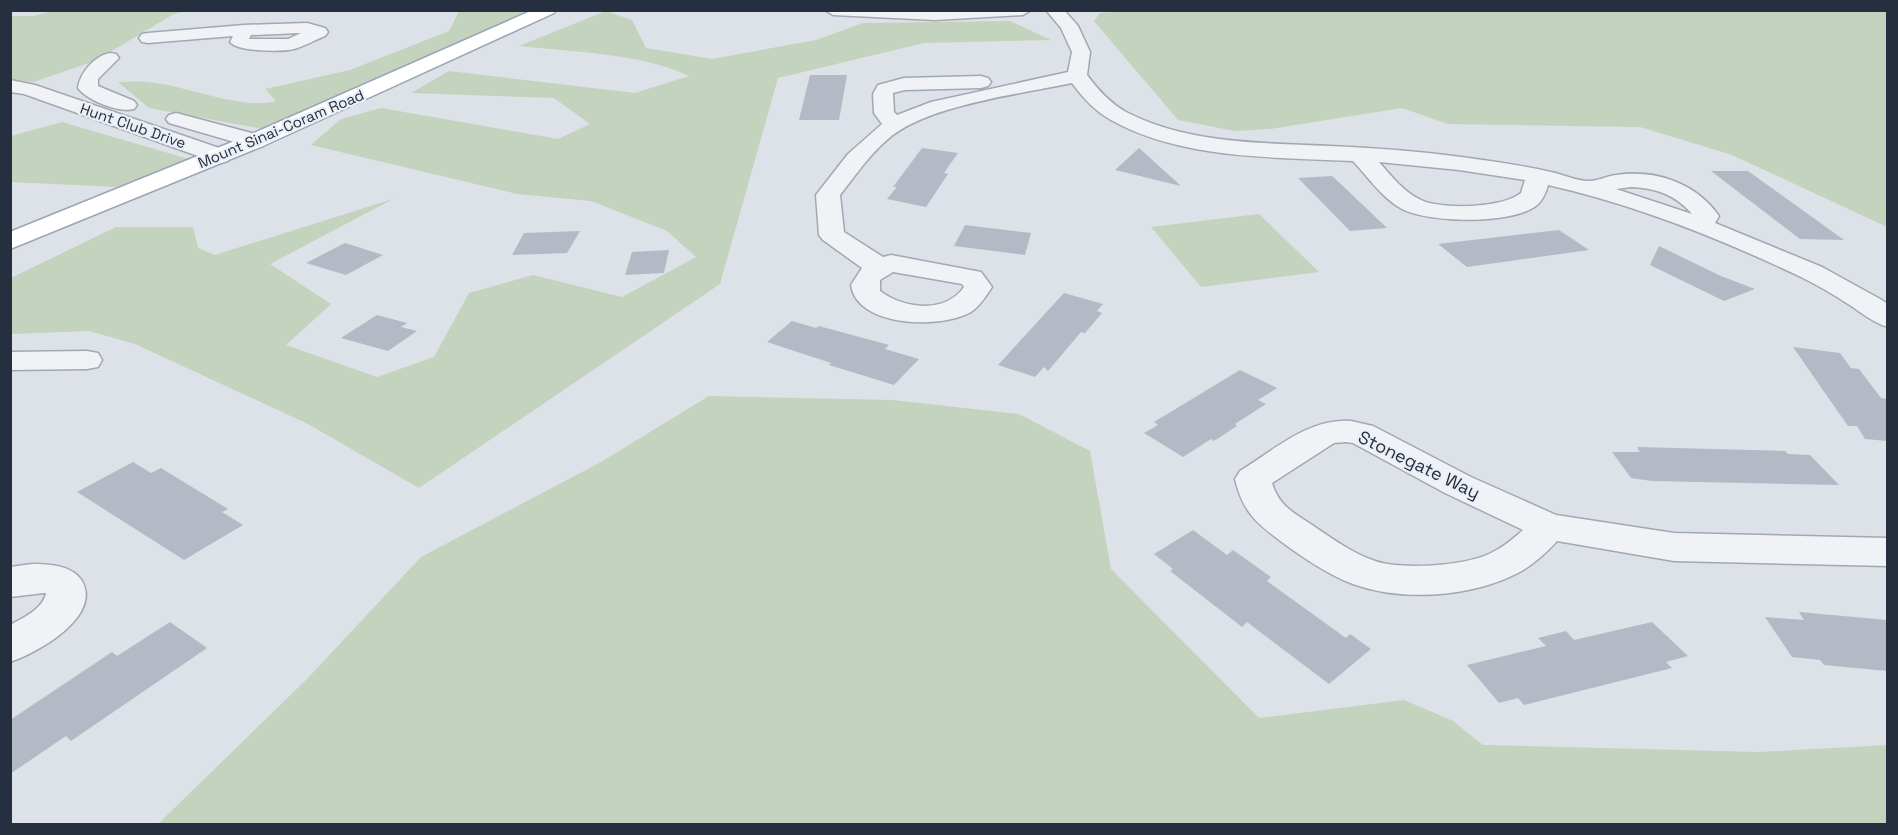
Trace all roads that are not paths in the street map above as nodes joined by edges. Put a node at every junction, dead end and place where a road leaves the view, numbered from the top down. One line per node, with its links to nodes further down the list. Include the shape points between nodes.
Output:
1 (548, 10): 14 (main road, Mount Sinai-Coram Road)
2 (833, 10): 3 (street, via 935,15)
3 (1023, 10)
4 (1054, 10): 9 (street, via 1069,26 1081,52)
5 (244, 30): 6 (street)
6 (217, 31): 7 (street); 7 (street, Hunt Club Drive, via 183,18)
7 (148, 38): 8 (street, Hunt Club Drive)
8 (110, 58): 10 (street, Hunt Club Drive, via 89,77); 11 (street, Hunt Club Drive)
9 (1077, 76): 12 (street); 15 (street, via 1095,99 1124,118 1151,129 1239,147)
10 (87, 86): 11 (street, Hunt Club Drive); 14 (street, Hunt Club Drive, via 97,94 130,106)
11 (22, 89): 16 (street, Hunt Club Drive)
12 (1015, 89): 13 (street, via 931,108); 13 (street, via 966,82 885,89 884,113)
13 (895, 125): 19 (street, via 856,159 828,195 832,235)
14 (255, 141): 16 (main road, Mount Sinai-Coram Road)
15 (1359, 154): 17 (street, via 1435,160); 17 (street, via 1413,205 1447,213 1515,207 1534,193)
16 (220, 156): 18 (main road, Mount Sinai-Coram Road)
17 (1537, 176): 20 (street, via 1588,188 1637,181 1680,190 1707,216 1701,226 1798,264)
18 (10, 241)
19 (878, 266)
20 (1887, 318)
21 (87, 360): 22 (street)
22 (10, 361)
23 (1549, 527): 23 (street, Stonegate Way, via 1531,545 1502,564 1464,574 1391,579 1367,574 1263,509 1253,479 1322,435 1333,431 1361,433 1458,485); 24 (street, Stonegate Way, via 1674,547)
24 (1887, 552)
25 (10, 582): 26 (street, via 51,578 61,582 66,590 58,612)
26 (10, 645)

